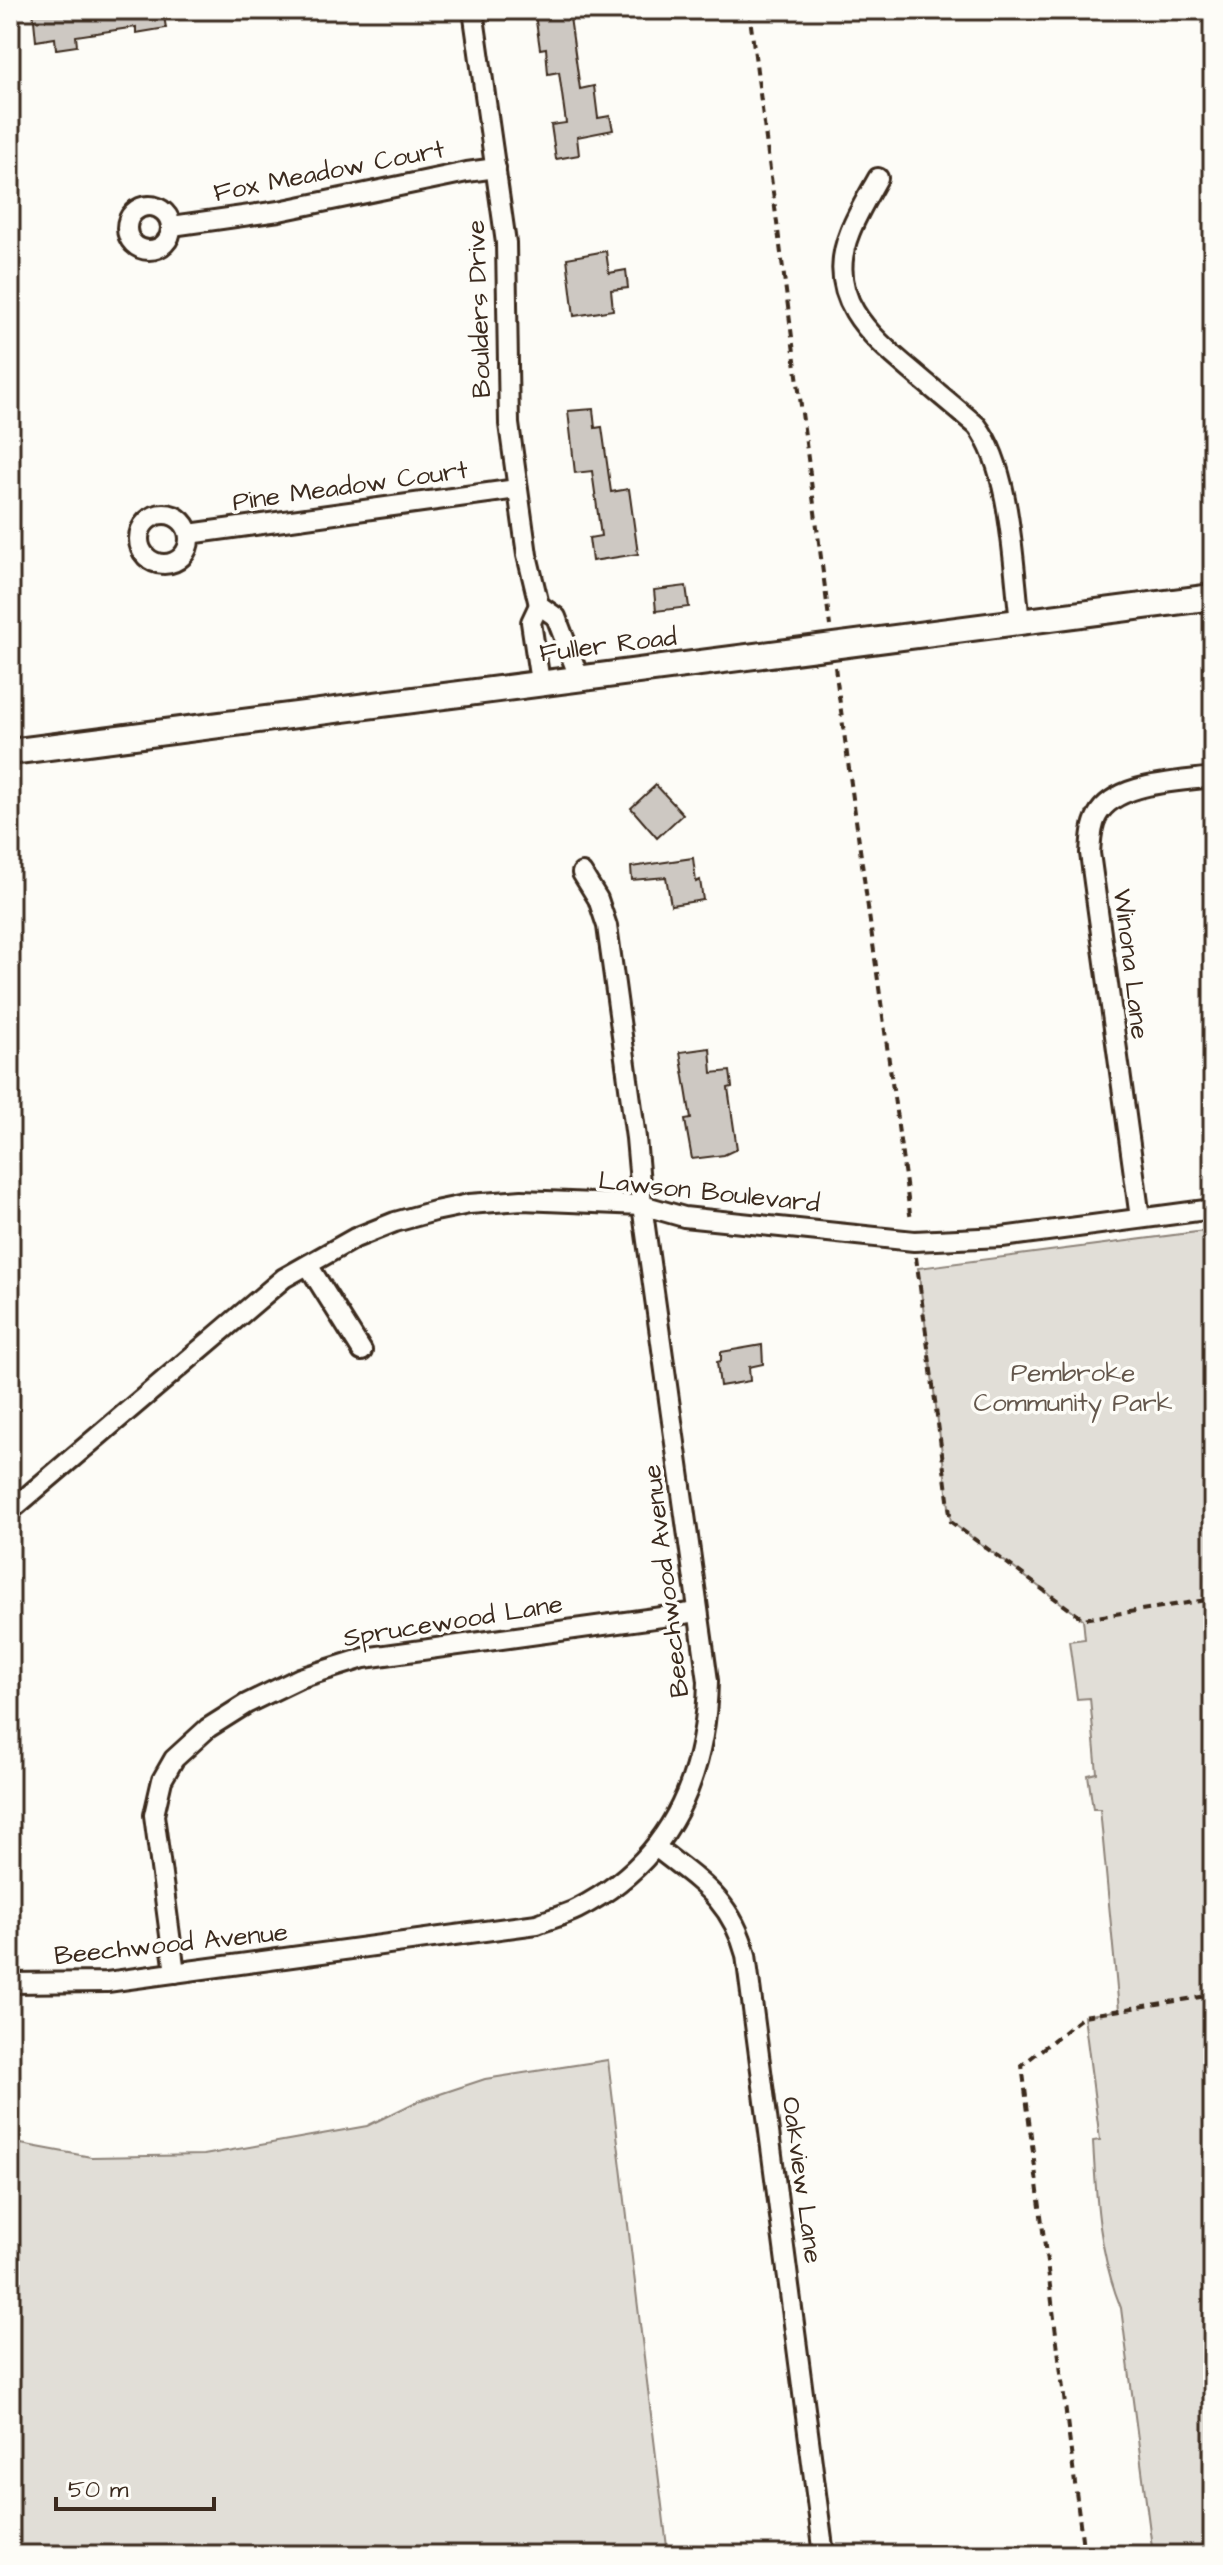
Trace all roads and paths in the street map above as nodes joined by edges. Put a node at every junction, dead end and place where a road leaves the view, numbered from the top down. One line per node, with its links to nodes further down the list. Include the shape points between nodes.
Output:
1 (473, 10): 3 (street, Boulders Drive)
2 (749, 10): 11 (path)
3 (496, 168): 5 (street, Fox Meadow Court, via 279,211); 6 (street, Boulders Drive, via 506,243 509,424)
4 (878, 178): 10 (street, via 849,233 846,293 871,336 988,440 1003,488)
5 (172, 226)
6 (517, 489): 7 (street, Pine Meadow Court); 9 (street, Boulders Drive)
7 (189, 534)
8 (1213, 597): 10 (street, Fuller Road)
9 (539, 605): 12 (street, Boulders Drive, via 556,617); 13 (street, Boulders Drive, via 531,622)
10 (1020, 622): 11 (street, Fuller Road)
11 (832, 645): 12 (street, Fuller Road); 20 (path)
12 (579, 677): 13 (street, Fuller Road)
13 (540, 682): 14 (street, Fuller Road)
14 (10, 752)
15 (1213, 777): 19 (street, Winona Lane, via 1142,787 1112,798 1092,830 1090,853)
16 (582, 873): 17 (street, Beechwood Avenue, via 607,926)
17 (642, 1205): 20 (street, Lawson Boulevard, via 684,1217); 21 (street, Lawson Boulevard, via 522,1200 469,1204 395,1222); 25 (street, Beechwood Avenue)
18 (1213, 1209): 19 (street, Lawson Boulevard)
19 (1140, 1218): 20 (street, Lawson Boulevard, via 1002,1237)
20 (914, 1241): 24 (path, via 951,1522 1083,1619)
21 (308, 1265): 22 (street); 23 (street, Lawson Boulevard, via 284,1278)
22 (362, 1351)
23 (10, 1511)
24 (1213, 1599)
25 (698, 1612): 26 (street, Beechwood Avenue, via 708,1681 701,1752 677,1816); 27 (street, Sprucewood Lane, via 364,1658 300,1678 208,1728 174,1759 156,1796 154,1815)
26 (657, 1848): 27 (street, Beechwood Avenue, via 623,1880 577,1909 537,1924); 30 (street, Oakview Lane, via 714,1894 739,1929 746,1955)
27 (175, 1973): 28 (street, Beechwood Avenue, via 95,1983)
28 (10, 1983)
29 (1213, 1995): 31 (path, via 1084,2016 1022,2065)
30 (824, 2555)
31 (1084, 2555)

